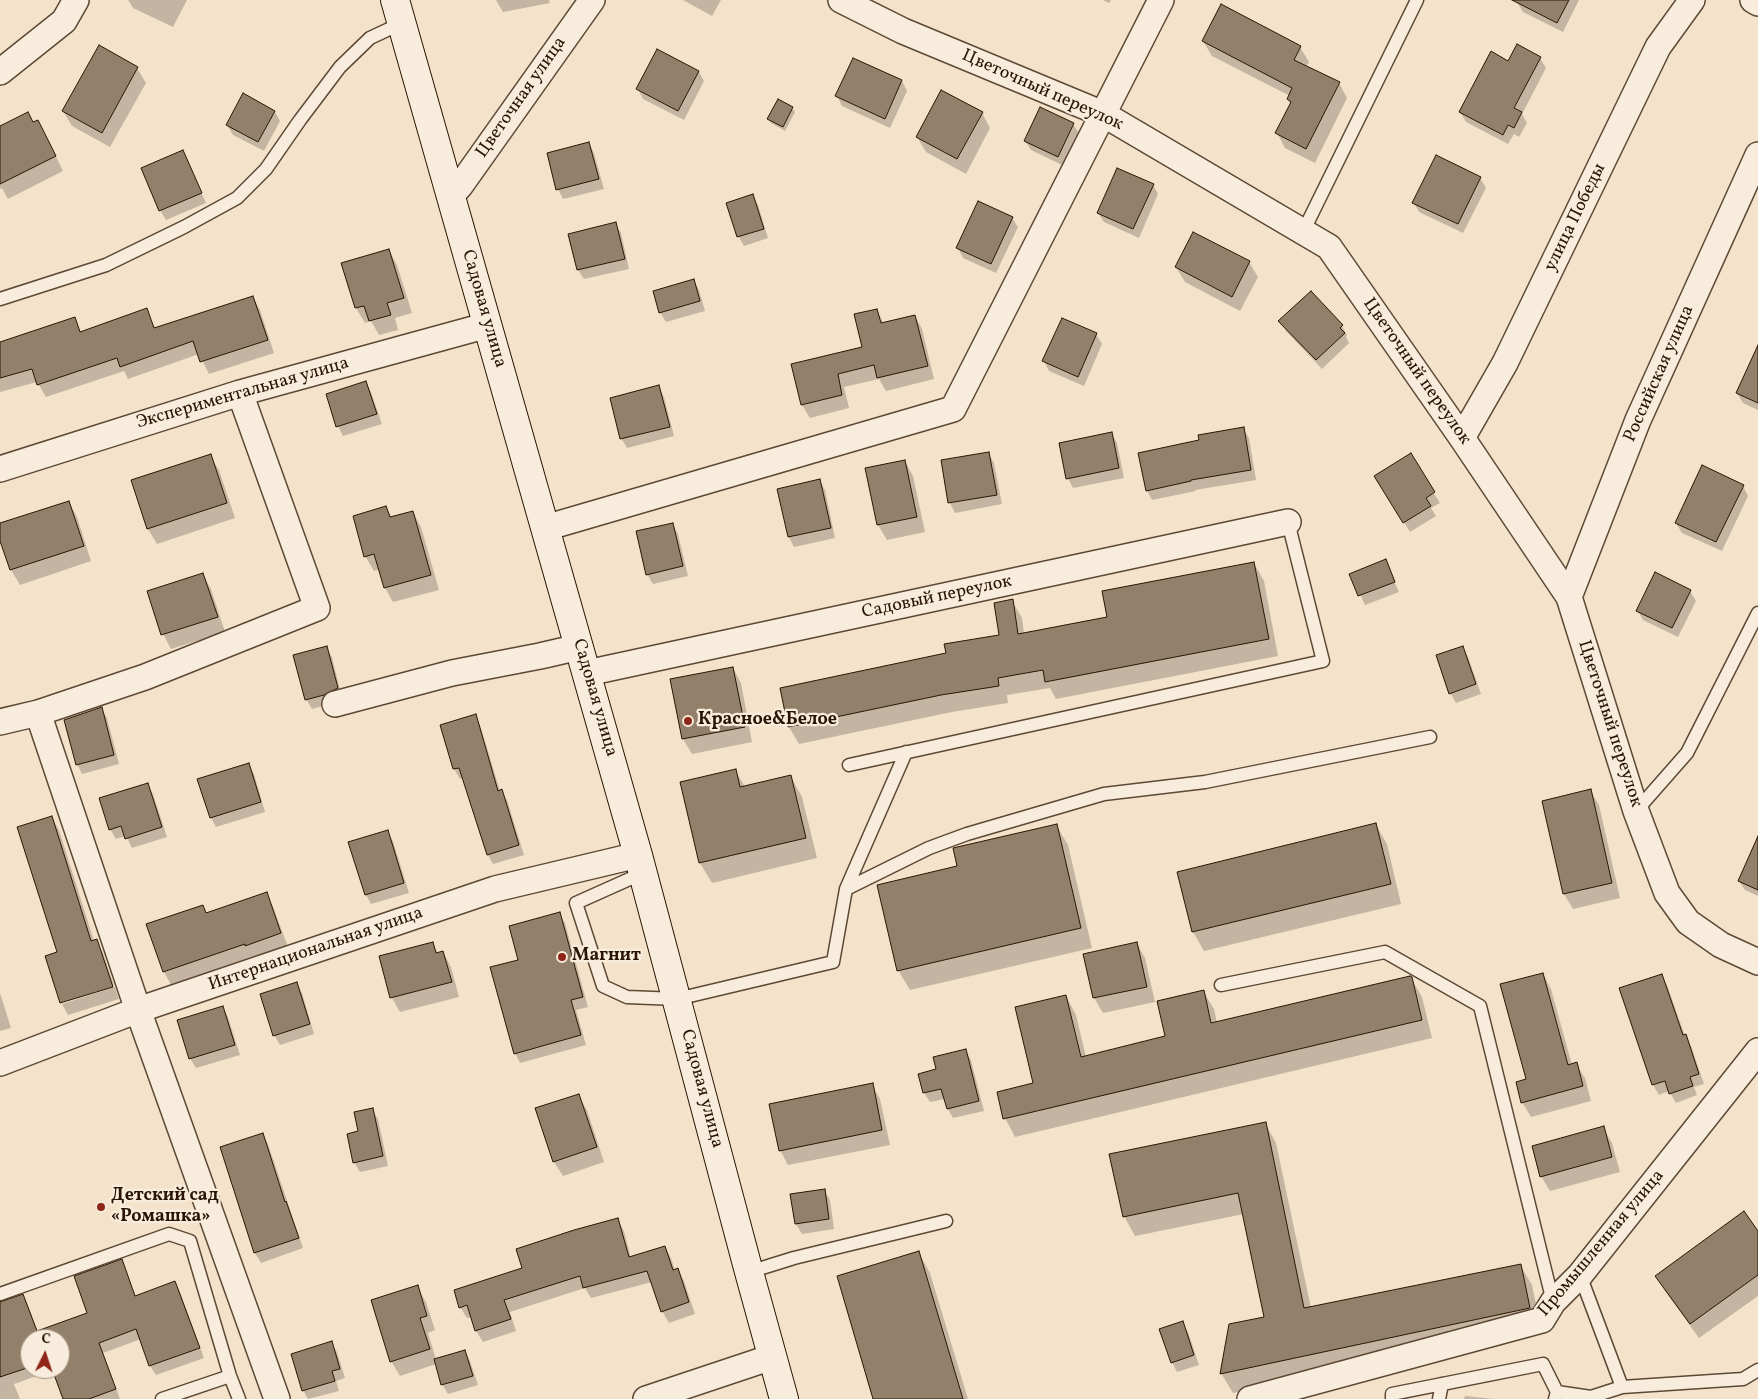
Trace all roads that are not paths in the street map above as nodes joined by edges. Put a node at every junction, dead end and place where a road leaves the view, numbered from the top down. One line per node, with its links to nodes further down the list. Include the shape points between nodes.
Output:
1 (76, 0): 10 (street, via 64,21)
2 (592, 0): 13 (street, Цветочная улица)
3 (841, 0): 11 (street, Цветочный переулок, via 903,31)
4 (1161, 0): 11 (street)
5 (1417, 0): 14 (lane)
6 (1692, 0): 18 (street, улица Победы, via 1658,47 1505,364)
7 (1753, 0): 8 (street)
8 (1758, 3)
9 (399, 12): 13 (main road, Садовая улица); 15 (lane, via 340,67 266,169 237,198 106,264)
10 (0, 72)
11 (1103, 114): 14 (street, Цветочный переулок); 21 (street, via 952,409)
12 (1758, 154): 22 (street, Российская улица, via 1638,420)
13 (451, 196): 16 (main road, Садовая улица)
14 (1303, 232): 18 (street, Цветочный переулок, via 1329,247)
15 (0, 299)
16 (488, 325): 17 (street, Экспериментальная улица); 21 (main road, Садовая улица)
17 (240, 393): 19 (street, Экспериментальная улица); 27 (street, via 317,608 198,657)
18 (1462, 438): 22 (street, Цветочный переулок)
19 (0, 469)
20 (1288, 522): 25 (street, Садовый переулок); 30 (lane, via 1323,661)
21 (545, 528): 24 (main road, Садовая улица)
22 (1568, 597): 32 (street, Цветочный переулок)
23 (1758, 613): 32 (lane, via 1687,753)
24 (579, 647): 25 (main road, Садовая улица); 26 (street, via 452,673)
25 (587, 673): 33 (main road, Садовая улица)
26 (335, 704)
27 (38, 713): 28 (street); 38 (street)
28 (0, 722)
29 (1430, 737): 34 (lane, via 1205,782 1104,794 928,848)
30 (906, 752): 31 (lane); 34 (lane)
31 (849, 765)
32 (1636, 811): 35 (street, Цветочный переулок, via 1667,893 1688,922 1722,945)
33 (641, 864): 37 (main road, Садовая улица); 37 (lane, via 576,903 603,986 627,997); 38 (street, Интернациональная улица, via 496,889)
34 (846, 889): 37 (lane, via 833,962)
35 (1758, 962)
36 (1221, 985): 45 (lane, via 1385,952 1480,1006)
37 (677, 999): 42 (main road, Садовая улица)
38 (138, 1010): 40 (street, Интернациональная улица); 54 (street)
39 (1758, 1051): 43 (street, Промышленная улица)
40 (0, 1063)
41 (946, 1221): 42 (lane)
42 (749, 1272): 46 (main road, Садовая улица)
43 (1580, 1275): 45 (street, Промышленная улица); 50 (lane)
44 (0, 1294): 48 (lane, via 169,1234 190,1241)
45 (1553, 1302): 57 (street, Промышленная улица, via 1542,1320)
46 (772, 1357): 55 (street); 56 (main road, Садовая улица)
47 (1758, 1370): 50 (lane, via 1743,1379)
48 (230, 1376): 52 (lane); 53 (lane)
49 (1442, 1384): 51 (lane, via 1543,1364); 58 (lane, via 1392,1394); 59 (lane)
50 (1622, 1387): 51 (lane, via 1590,1397)
51 (1556, 1396)
52 (162, 1399)
53 (239, 1399)
54 (277, 1399)
55 (646, 1399)
56 (784, 1399)
57 (1250, 1399)
58 (1392, 1399)
59 (1439, 1399)

